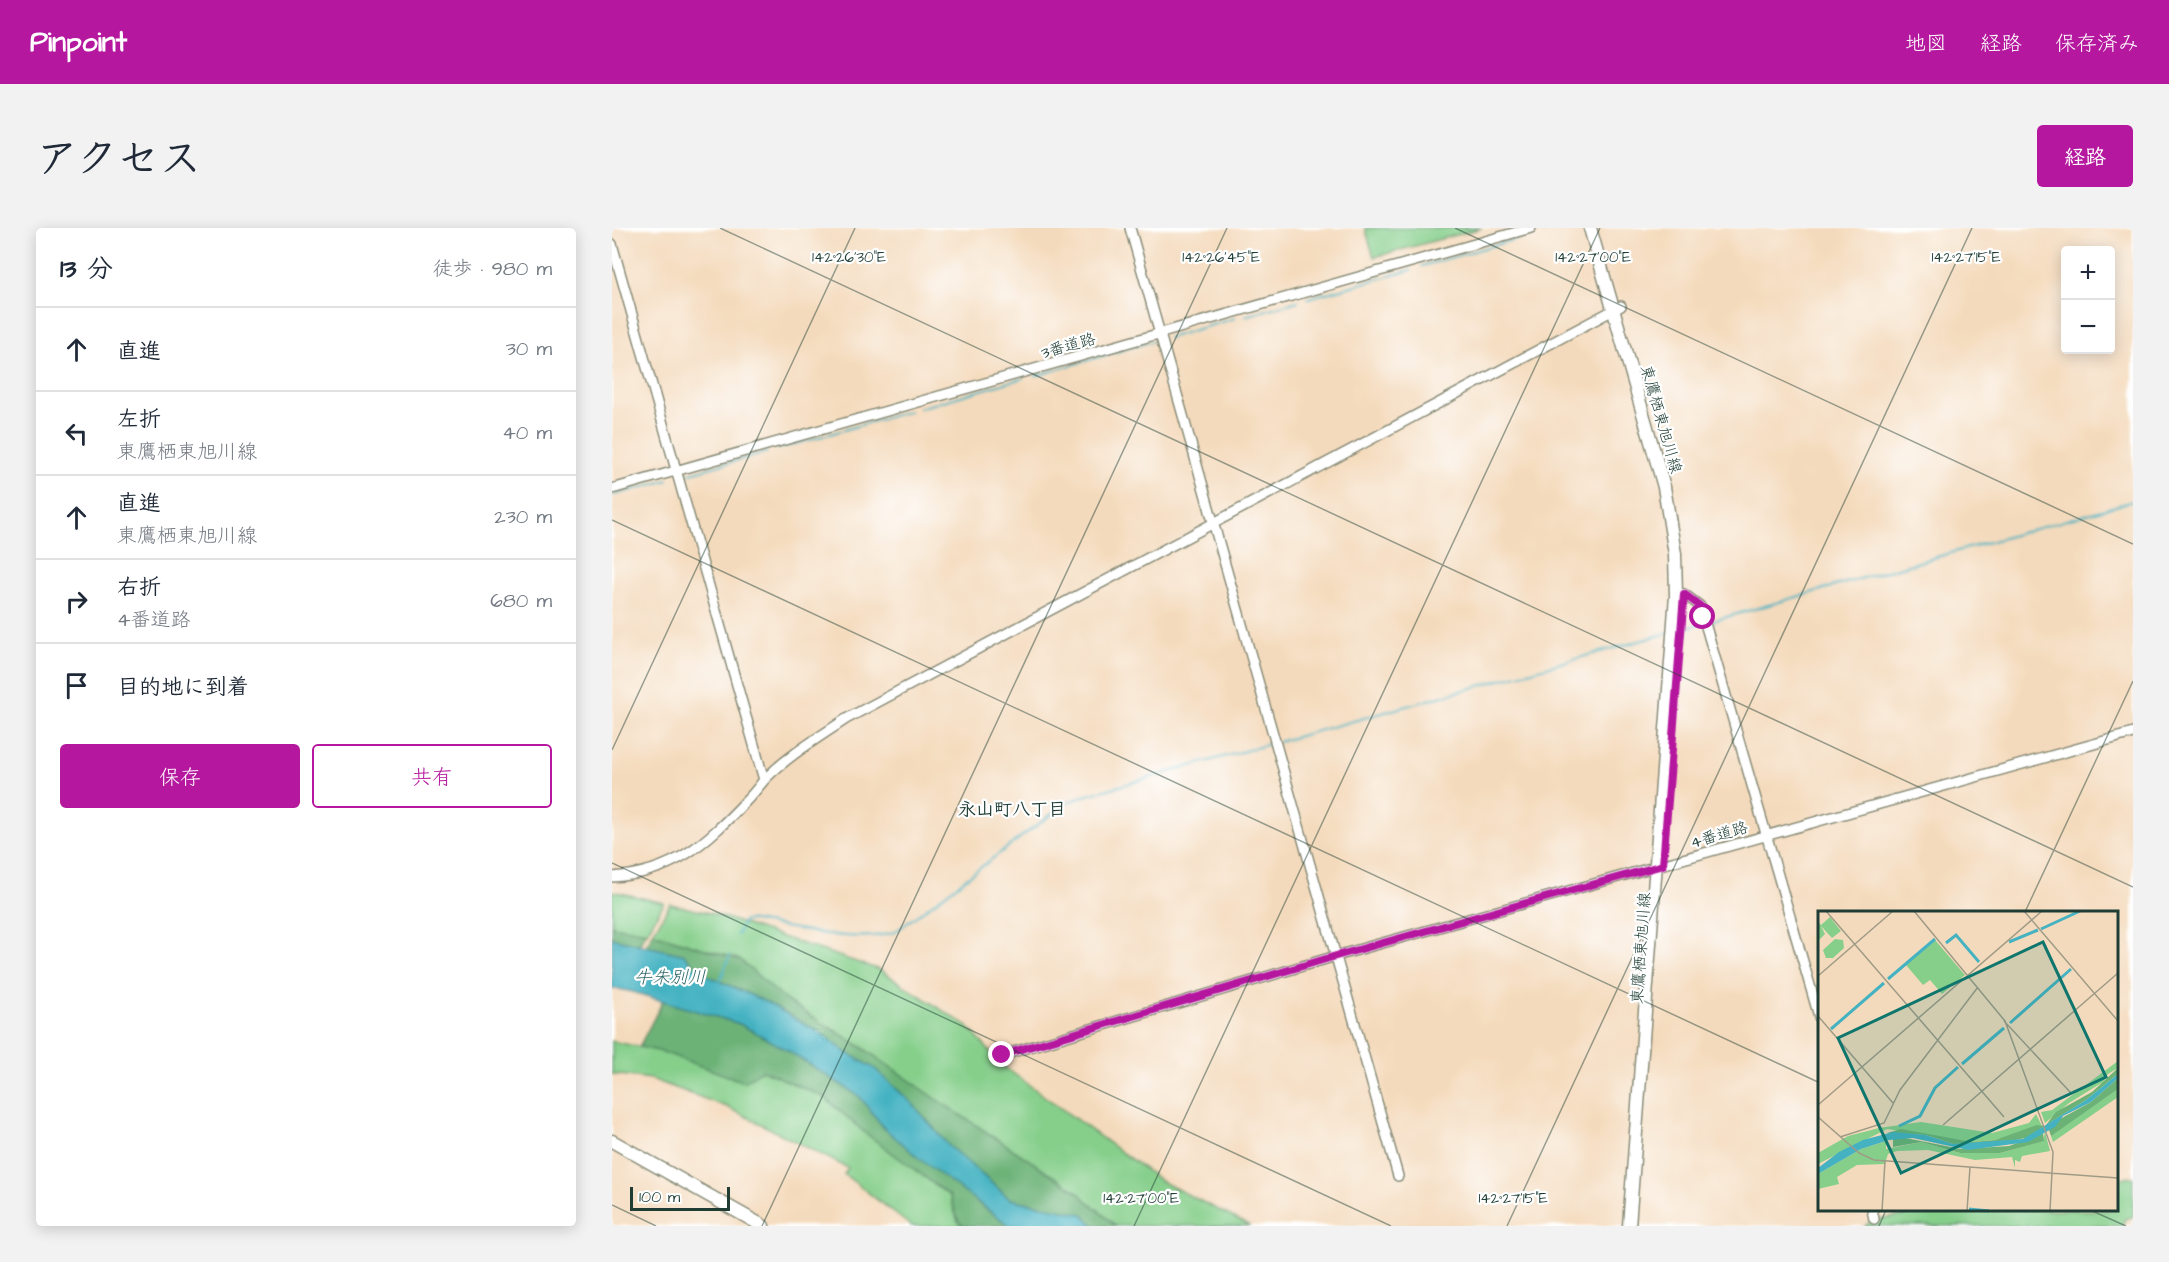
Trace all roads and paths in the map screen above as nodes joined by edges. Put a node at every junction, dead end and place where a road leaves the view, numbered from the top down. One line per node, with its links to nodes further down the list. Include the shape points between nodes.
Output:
1 (1130, 228): 7 (street)
2 (1531, 228): 7 (street, 3番道路)
3 (1590, 228): 6 (main road, 東鷹栖東旭川線)
4 (1599, 228): 6 (main road, 東鷹栖東旭川線)
5 (612, 244): 8 (street)
6 (1617, 308): 10 (street); 11 (main road, 東鷹栖東旭川線, via 1664,487)
7 (1160, 334): 8 (street, 3番道路); 10 (street)
8 (676, 471): 9 (street, 3番道路); 13 (street)
9 (612, 489)
10 (1215, 523): 13 (street, via 846,719); 17 (street)
11 (1680, 594): 14 (street, via 1700,606); 15 (main road, 東鷹栖東旭川線)
12 (2133, 733): 14 (street, 4番道路)
13 (764, 780): 16 (street, via 721,827 687,855 635,875)
14 (1765, 836): 15 (street, 4番道路); 18 (street)
15 (1659, 866): 17 (street, 4番道路); 23 (main road, 東鷹栖東旭川線); 24 (main road, 東鷹栖東旭川線)
16 (612, 877)
17 (1336, 956): 19 (street, 4番道路); 21 (street)
18 (1818, 1013)
19 (1002, 1055)
20 (612, 1141): 22 (main road)
21 (1398, 1176)
22 (764, 1226)
23 (1629, 1226)
24 (1635, 1226)

